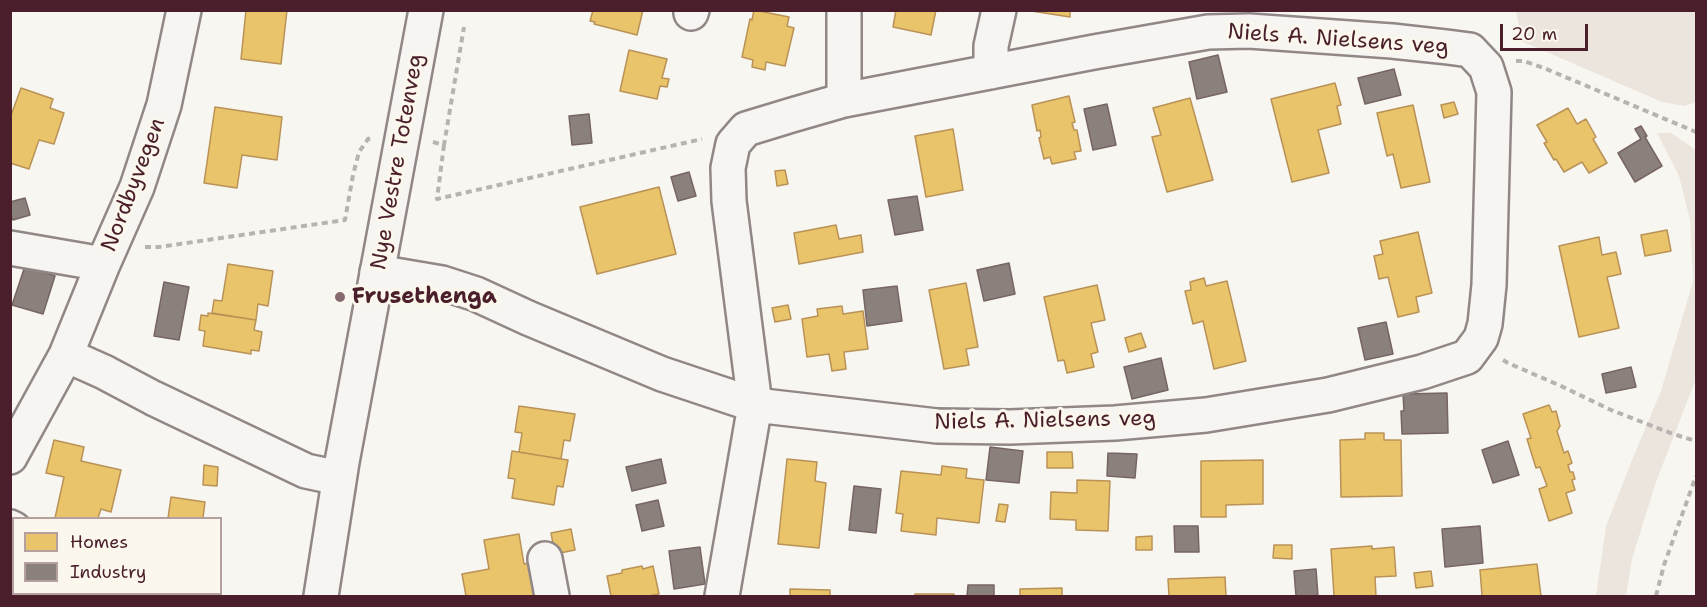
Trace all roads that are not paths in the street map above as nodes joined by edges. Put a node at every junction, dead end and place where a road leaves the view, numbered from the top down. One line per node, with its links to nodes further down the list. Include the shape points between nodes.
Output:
1 (184, 10): 9 (street, Nordbyvegen, via 164,105 137,187)
2 (426, 10): 10 (street, Nye Vestre Totenveg)
3 (844, 10): 7 (street)
4 (999, 10): 6 (street, via 991,46)
5 (1207, 21): 6 (street, Niels A. Nielsens veg); 12 (street, Niels A. Nielsens veg, via 1249,31 1470,50 1486,67 1494,92 1489,285 1481,338 1467,357 1328,394 1206,415 1115,423 937,426)
6 (991, 72): 7 (street, Niels A. Nielsens veg)
7 (844, 100): 12 (street, Niels A. Nielsens veg, via 746,129 733,144 728,168 729,201)
8 (10, 248): 9 (street)
9 (107, 255): 11 (street, Nordbyvegen)
10 (377, 272): 12 (street, Niels A. Nielsens veg, via 442,283 476,294 662,374); 14 (street, Nye Vestre Totenveg)
11 (66, 355): 13 (street, Nordbyvegen); 14 (street, via 306,471)
12 (755, 405): 18 (street)
13 (10, 457)
14 (339, 478): 16 (street, Nye Vestre Totenveg)
15 (545, 559): 17 (street)
16 (321, 597)
17 (552, 597)
18 (722, 597)

